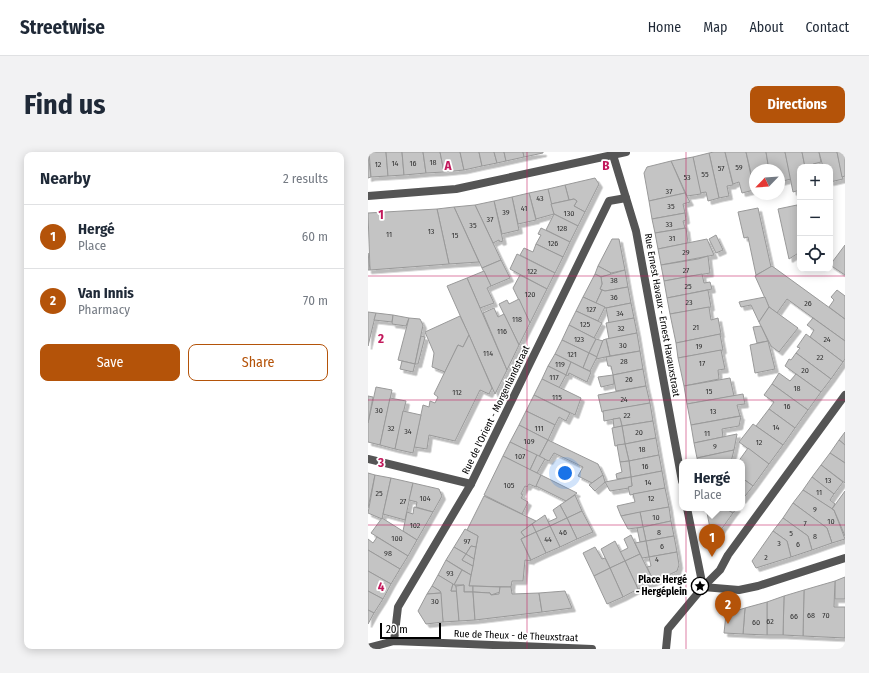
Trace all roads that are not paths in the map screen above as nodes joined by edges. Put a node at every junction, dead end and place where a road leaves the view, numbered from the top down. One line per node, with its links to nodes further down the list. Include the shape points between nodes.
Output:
1 (626, 152): 2 (street)
2 (613, 155): 3 (street, via 456,189); 4 (street, Rue Ernest Havaux - Ernest Havauxstraat)
3 (368, 196)
4 (626, 198): 7 (street, Rue Ernest Havaux - Ernest Havauxstraat, via 636,230); 8 (street, Rue de l'Orient - Morgenlandstraat, via 609,201)
5 (845, 395): 11 (street, via 728,555 720,570)
6 (368, 458): 8 (street)
7 (679, 465)
8 (471, 484): 12 (street, Rue de l'Orient - Morgenlandstraat, via 398,607)
9 (688, 511): 11 (street)
10 (845, 558): 11 (street, via 758,586 738,590)
11 (703, 587): 15 (street, via 668,629)
12 (394, 641): 13 (street, Rue de Theux - de Theuxstraat); 14 (street, Rue de Theux - de Theuxstraat)
13 (368, 648)
14 (592, 649)
15 (666, 649)

